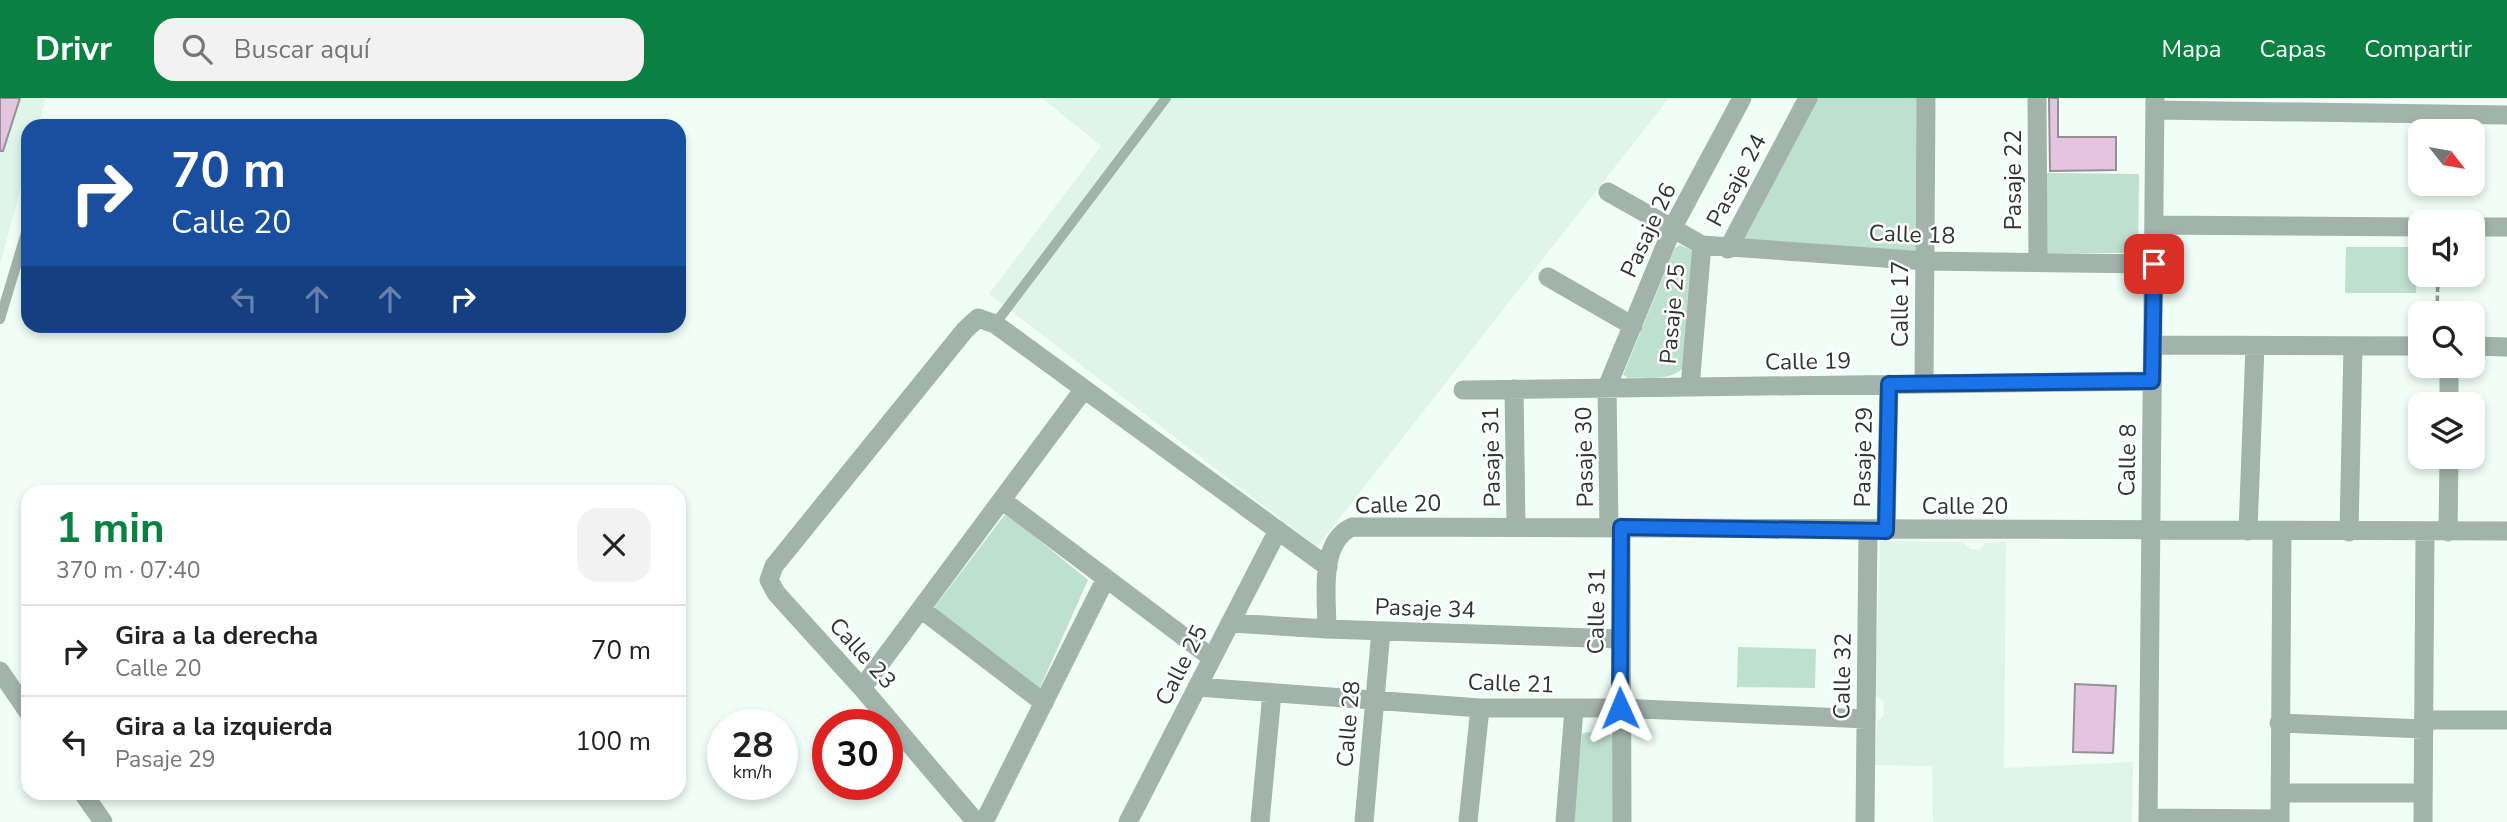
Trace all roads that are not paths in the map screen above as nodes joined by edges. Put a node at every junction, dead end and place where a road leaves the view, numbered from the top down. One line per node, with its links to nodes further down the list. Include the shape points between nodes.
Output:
1 (1167, 98): 22 (lane)
2 (1742, 98): 12 (street, Pasaje 26)
3 (1808, 98): 15 (street, Pasaje 24)
4 (1926, 98): 17 (street, Calle 17)
5 (2037, 98): 18 (street, Pasaje 22)
6 (2155, 104): 7 (street); 9 (street, Calle 8)
7 (2507, 115)
8 (1608, 192): 12 (street, Calle 18)
9 (2154, 225): 10 (street); 19 (street, Calle 8)
10 (2408, 227)
11 (2485, 227): 13 (street)
12 (1673, 228): 14 (street, Calle 18); 23 (street, Pasaje 26)
13 (2507, 228)
14 (1702, 245): 15 (street, Calle 18); 34 (street, Pasaje 25)
15 (1728, 248): 17 (street, Calle 18)
16 (21, 249): 21 (lane)
17 (1925, 261): 18 (street, Calle 18); 32 (street, Calle 17)
18 (2038, 262): 19 (street, Calle 18)
19 (2154, 264): 24 (street, Calle 8)
20 (1548, 277): 23 (street)
21 (0, 319)
22 (995, 324): 35 (street); 61 (street, Calle 23, via 978,317 965,330 774,566 769,580 776,593)
23 (1633, 326): 33 (street, Pasaje 26)
24 (2153, 345): 25 (street); 30 (street, Calle 8)
25 (2255, 346): 26 (street); 45 (street)
26 (2353, 346): 27 (street); 48 (street)
27 (2408, 346)
28 (2485, 346): 29 (street)
29 (2507, 346)
30 (2152, 381): 32 (street, Calle 19); 44 (street, Calle 8)
31 (1889, 384): 32 (street, Calle 19); 34 (street, Calle 19); 43 (street, Pasaje 29)
32 (1924, 384)
33 (1607, 387): 34 (street, Calle 19); 36 (street, Calle 19); 41 (street, Pasaje 30)
34 (1690, 387)
35 (1084, 389): 39 (street); 42 (street)
36 (1514, 389): 37 (street, Calle 19); 40 (street, Pasaje 31)
37 (1464, 390)
38 (2449, 469): 50 (street)
39 (1002, 500): 52 (street); 53 (street)
40 (1516, 525): 41 (street, Calle 20); 51 (street, Calle 20, via 1352,527 1331,545)
41 (1615, 527): 43 (street, Calle 20); 57 (street, Calle 31)
42 (1278, 530): 51 (street); 54 (street, Calle 25)
43 (1877, 531): 44 (street, Calle 20); 69 (street, Calle 32)
44 (2151, 531): 45 (street, Calle 20); 76 (street, Calle 8)
45 (2248, 531): 46 (street, Calle 20)
46 (2283, 531): 48 (street, Calle 20); 71 (street)
47 (2507, 531): 50 (street, Calle 20)
48 (2349, 532): 49 (street, Calle 20)
49 (2425, 532): 50 (street, Calle 20); 72 (street)
50 (2448, 532)
51 (1328, 567): 55 (street)
52 (1106, 578): 58 (street); 65 (street)
53 (921, 609): 61 (street); 65 (street)
54 (1230, 623): 55 (street, Pasaje 34); 58 (street, Calle 25)
55 (1326, 629): 56 (street, Pasaje 34)
56 (1381, 631): 57 (street, Pasaje 34); 63 (street, Calle 28)
57 (1620, 639): 67 (street, Calle 31)
58 (1212, 657): 60 (street, Calle 25)
59 (0, 671): 64 (street)
60 (1198, 687): 62 (street, Calle 21); 80 (street, Calle 25)
61 (862, 688): 77 (street, Calle 23)
62 (1272, 693): 63 (street, Calle 21); 81 (street)
63 (1374, 700): 66 (street, Calle 21); 82 (street, Calle 28)
64 (21, 702)
65 (1044, 703): 77 (street)
66 (1480, 708): 68 (street, Calle 21); 83 (street)
67 (1620, 708): 68 (street, Calle 21); 69 (street, Calle 21); 85 (street, Calle 31)
68 (1574, 709): 84 (street)
69 (1866, 719): 86 (street, Calle 32)
70 (2507, 720): 72 (street)
71 (2279, 723): 72 (street); 73 (street)
72 (2424, 724): 74 (street)
73 (2281, 793): 74 (street); 78 (street)
74 (2423, 793): 87 (street)
75 (88, 800): 79 (street)
76 (2148, 820): 78 (street)
77 (976, 821)
78 (2280, 821)
79 (103, 822)
80 (1128, 822)
81 (1260, 822)
82 (1364, 822)
83 (1468, 822)
84 (1565, 822)
85 (1622, 822)
86 (1866, 822)
87 (2423, 822)

